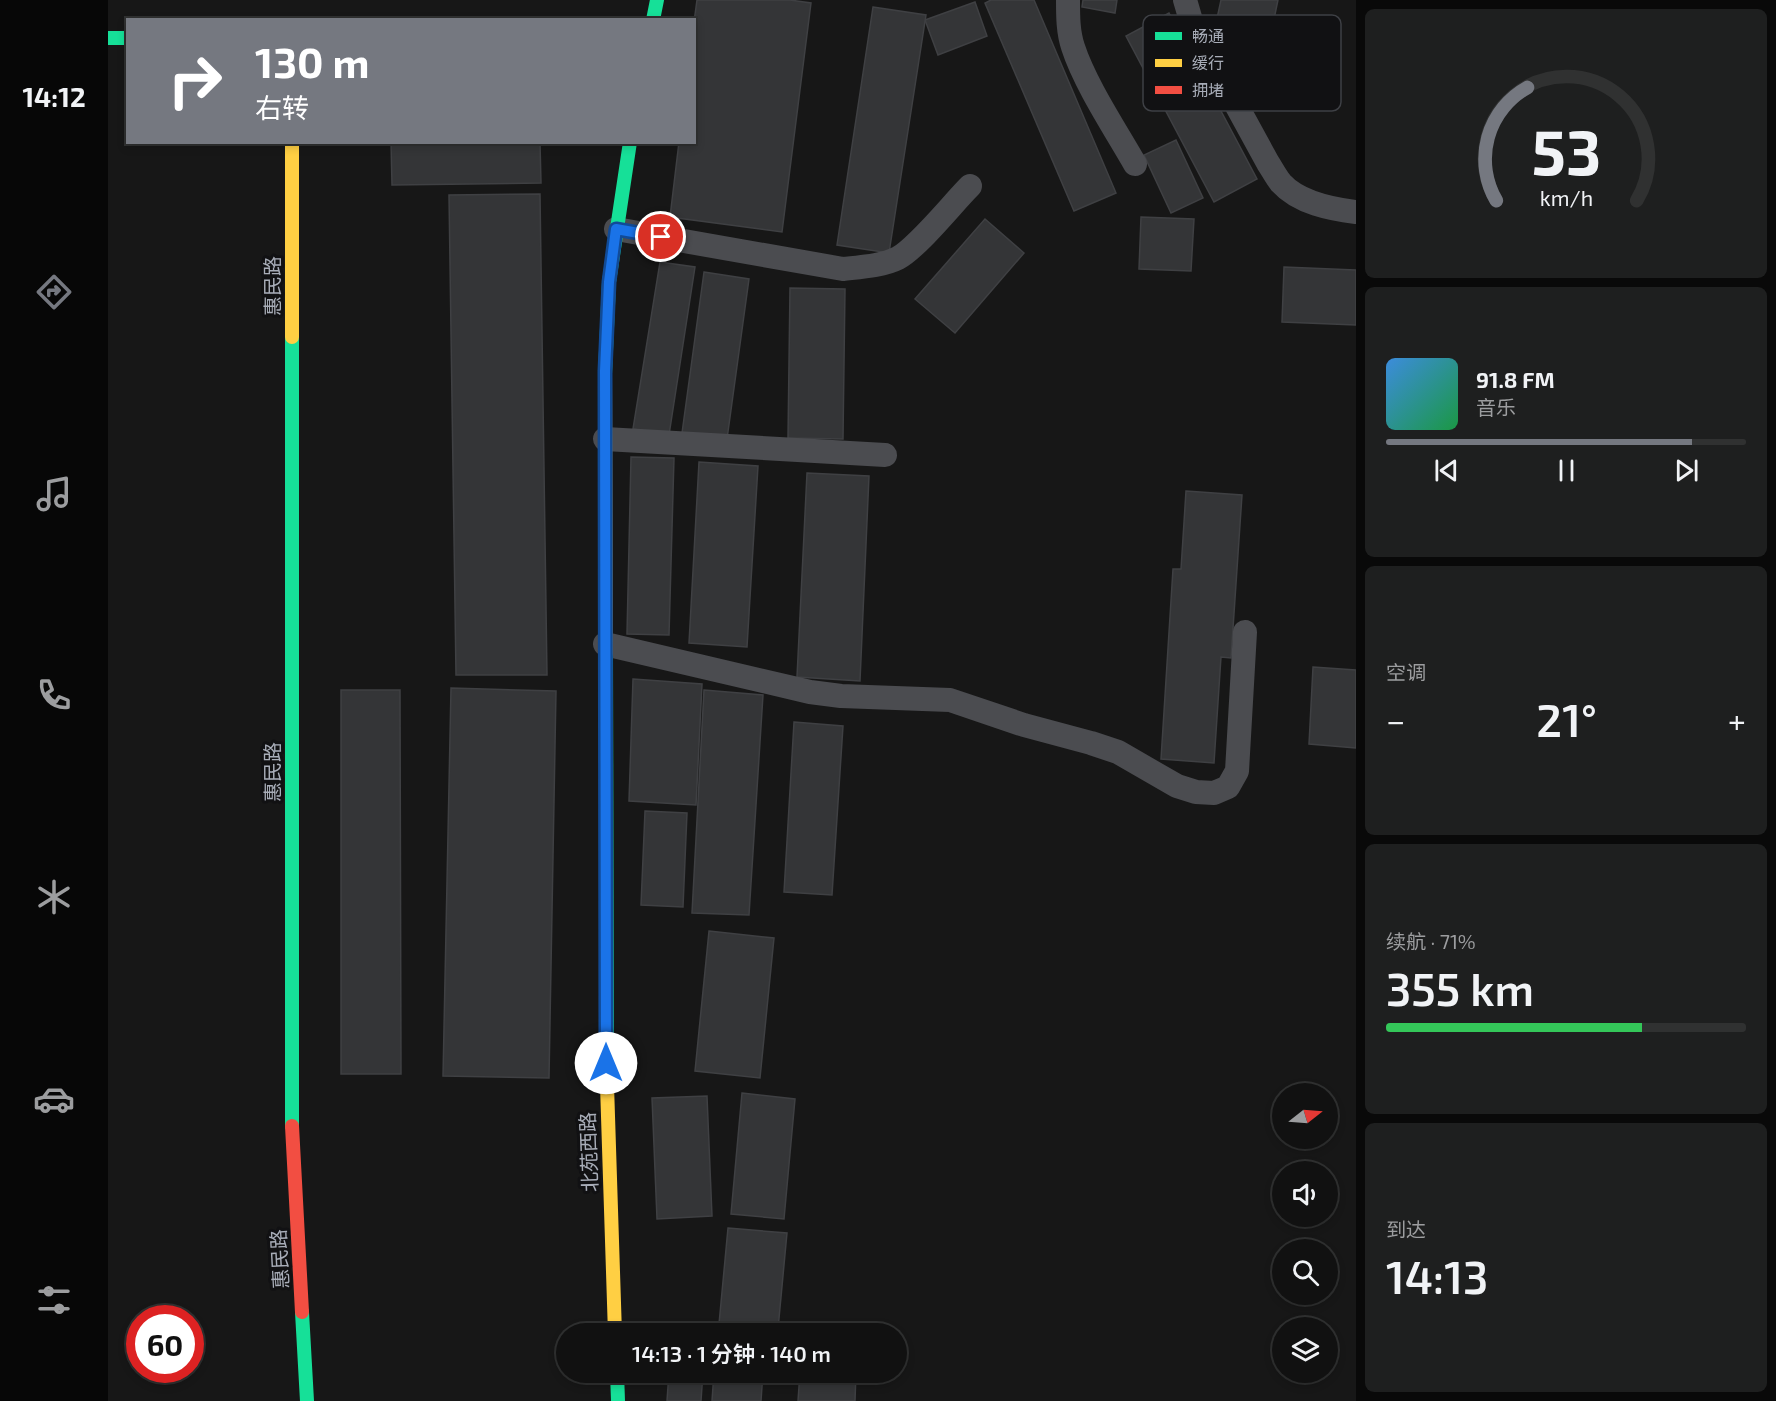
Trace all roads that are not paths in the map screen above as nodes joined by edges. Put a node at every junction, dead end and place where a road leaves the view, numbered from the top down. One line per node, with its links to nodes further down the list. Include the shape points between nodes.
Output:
1 (657, 0): 5 (street)
2 (1068, 0): 11 (lane, via 1068,25 1082,69)
3 (1185, 0): 4 (lane)
4 (1189, 15)
5 (653, 18)
6 (108, 38): 7 (street)
7 (126, 38)
8 (1240, 111): 13 (lane, via 1282,184 1297,196 1320,205)
9 (292, 144): 21 (street, 惠民路, via 292,1127)
10 (630, 144): 14 (street, 北苑西路)
11 (1135, 164)
12 (970, 186): 14 (lane, via 898,258 843,269)
13 (1356, 212)
14 (616, 229): 15 (street, 北苑西路, via 609,282)
15 (605, 439): 16 (lane); 18 (street, 北苑西路)
16 (885, 455)
17 (1245, 632): 18 (lane, via 1237,771 1228,787 1214,793 1178,786 1118,752 1091,742 1024,726 950,700 810,692)
18 (605, 645): 19 (street, 北苑西路, via 607,1126)
19 (615, 1323)
20 (617, 1383): 22 (street)
21 (307, 1401)
22 (618, 1401)

